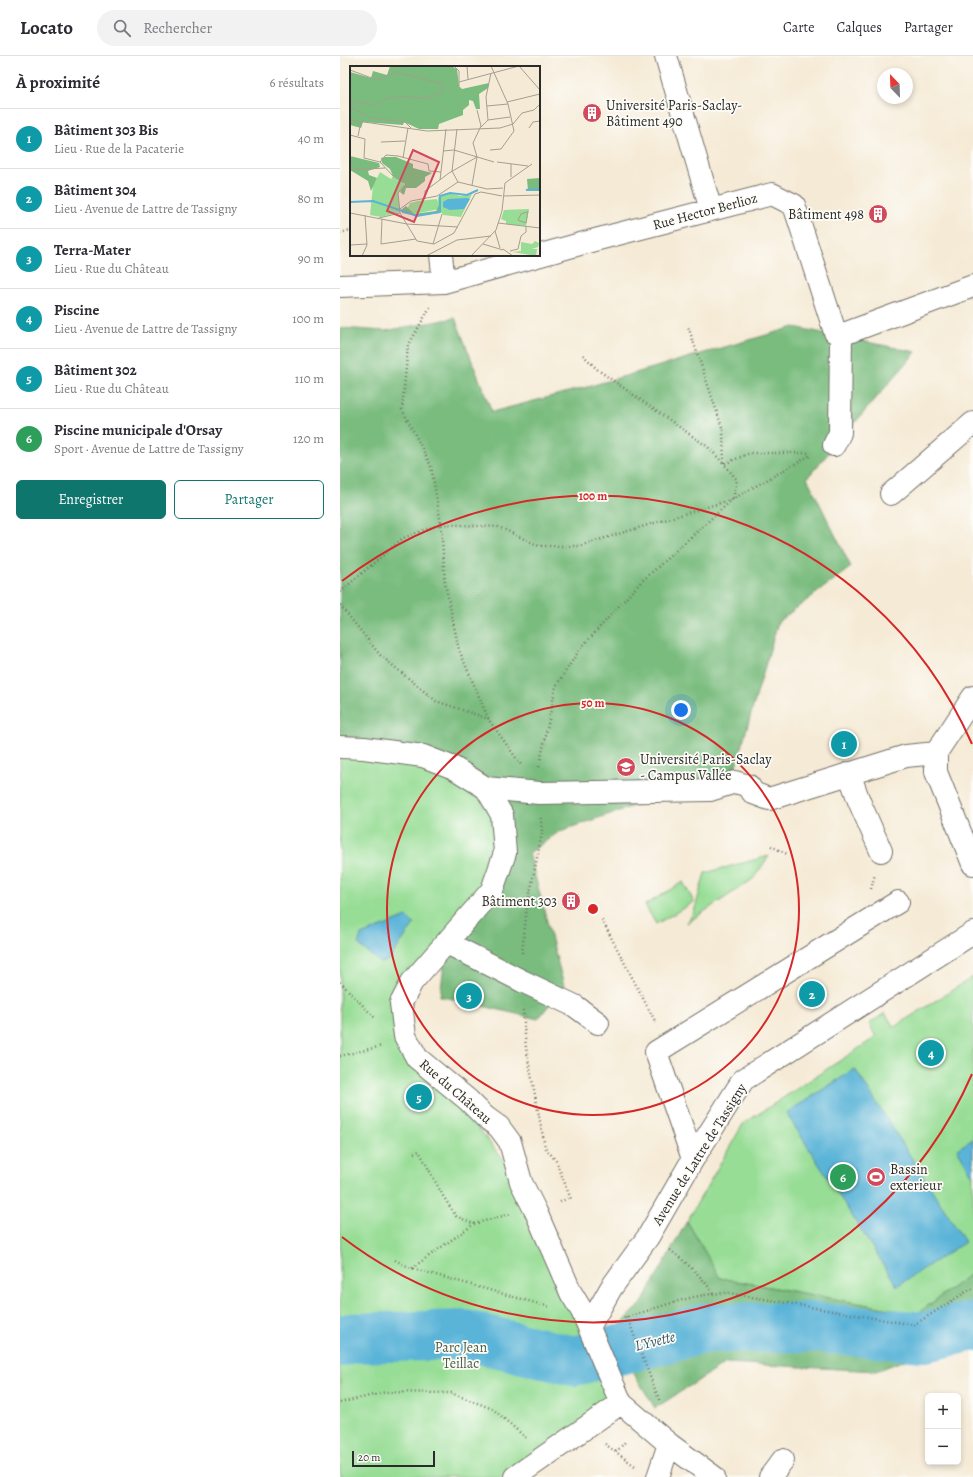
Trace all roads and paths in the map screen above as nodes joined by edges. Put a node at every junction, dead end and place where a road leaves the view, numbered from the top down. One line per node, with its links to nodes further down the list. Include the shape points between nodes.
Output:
1 (666, 56): 2 (street)
2 (711, 210): 6 (street, Rue Hector Berlioz); 11 (street, Rue Hector Berlioz, via 772,194 794,205 835,332)
3 (350, 230): 4 (path)
4 (340, 233)
5 (441, 256): 6 (street)
6 (444, 282): 7 (street, Rue Hector Berlioz)
7 (340, 286)
8 (973, 286): 11 (street)
9 (431, 305): 18 (path, via 408,346 402,409 431,466)
10 (688, 326): 15 (path, via 723,430)
11 (841, 335): 14 (street, via 840,433)
12 (583, 355): 15 (path, via 598,370 708,448)
13 (973, 423): 16 (street)
14 (834, 445)
15 (724, 464): 17 (path, via 737,480); 17 (path, via 750,453 815,453)
16 (891, 494)
17 (733, 499): 18 (path, via 579,546 539,546 499,527); 26 (path, via 640,583 580,648 556,686)
18 (441, 524): 19 (path, via 403,538); 22 (path, via 445,583 459,650)
19 (340, 592)
20 (340, 605): 22 (path, via 380,655 436,701)
21 (973, 697): 24 (street)
22 (489, 720): 25 (path)
23 (340, 747): 28 (street, Rue du Château, via 423,756 454,768)
24 (936, 753): 27 (street, via 906,756); 33 (street, via 936,772)
25 (523, 767)
26 (538, 771)
27 (849, 773): 28 (street, via 769,799 753,793 749,786 735,782 710,790 540,793); 31 (street)
28 (486, 788): 39 (street, Rue du Château, via 502,816 505,853 492,890)
29 (542, 833): 40 (path, via 527,908)
30 (771, 846): 32 (path)
31 (881, 851)
32 (789, 855)
33 (973, 864)
34 (873, 879): 35 (path)
35 (871, 891)
36 (898, 902): 49 (street, via 656,1052)
37 (602, 920): 44 (path)
38 (973, 933): 49 (street, Avenue de Lattre de Tassigny, via 743,1080)
39 (446, 943): 43 (street, via 575,1006); 58 (street, Rue du Château, via 412,982 401,1003 405,1036 417,1058 498,1127 510,1142 521,1182)
40 (522, 954)
41 (340, 982): 42 (path)
42 (379, 1022)
43 (598, 1023)
44 (659, 1028)
45 (525, 1038): 50 (path, via 545,1147 556,1162)
46 (383, 1046): 47 (path)
47 (340, 1056)
48 (414, 1153): 52 (path, via 419,1151 456,1216)
49 (693, 1159): 58 (street, Avenue de Lattre de Tassigny, via 648,1237)
50 (571, 1199)
51 (513, 1213): 52 (path)
52 (474, 1224): 55 (path)
53 (667, 1248): 57 (path, via 682,1259)
54 (395, 1260): 55 (path)
55 (411, 1268): 58 (path, via 572,1312)
56 (973, 1288): 57 (path, via 914,1325 729,1293)
57 (714, 1293): 61 (path, via 685,1298 627,1317)
58 (586, 1319): 59 (street)
59 (618, 1396): 64 (street); 67 (street)
60 (340, 1403): 62 (path, via 386,1392 451,1393 493,1409)
61 (662, 1408)
62 (528, 1441)
63 (627, 1441): 66 (path, via 616,1452)
64 (669, 1444): 65 (street); 66 (street)
65 (693, 1469): 68 (street)
66 (648, 1473)
67 (515, 1477)
68 (714, 1477)

